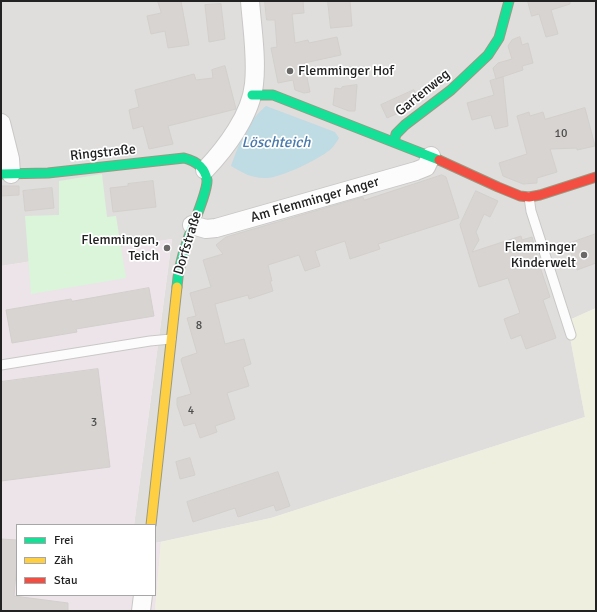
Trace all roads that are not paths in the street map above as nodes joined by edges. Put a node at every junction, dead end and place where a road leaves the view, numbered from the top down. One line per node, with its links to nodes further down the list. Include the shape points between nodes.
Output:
1 (250, 1): 3 (street, via 255,74)
2 (509, 1): 5 (street, Gartenweg, via 504,26 488,55 447,94 396,134)
3 (252, 95): 5 (street, via 273,96); 7 (street, via 229,141)
4 (1, 123): 8 (street, via 10,159)
5 (394, 142): 6 (street)
6 (431, 156): 10 (street, via 498,187); 11 (street, Am Flemminger Anger, via 426,166 416,172 216,228 206,229)
7 (205, 170): 8 (street, Ringstraße, via 194,160 184,158 48,173); 11 (street, Dorfstraße, via 207,186)
8 (6, 174)
9 (596, 177): 10 (street)
10 (529, 197): 12 (lane, via 531,211)
11 (192, 225): 13 (street, Dorfstraße, via 180,262)
12 (571, 335)
13 (171, 339): 14 (lane); 15 (street, Dorfstraße)
14 (1, 365)
15 (150, 524)
16 (143, 596): 17 (street)
17 (141, 611)

